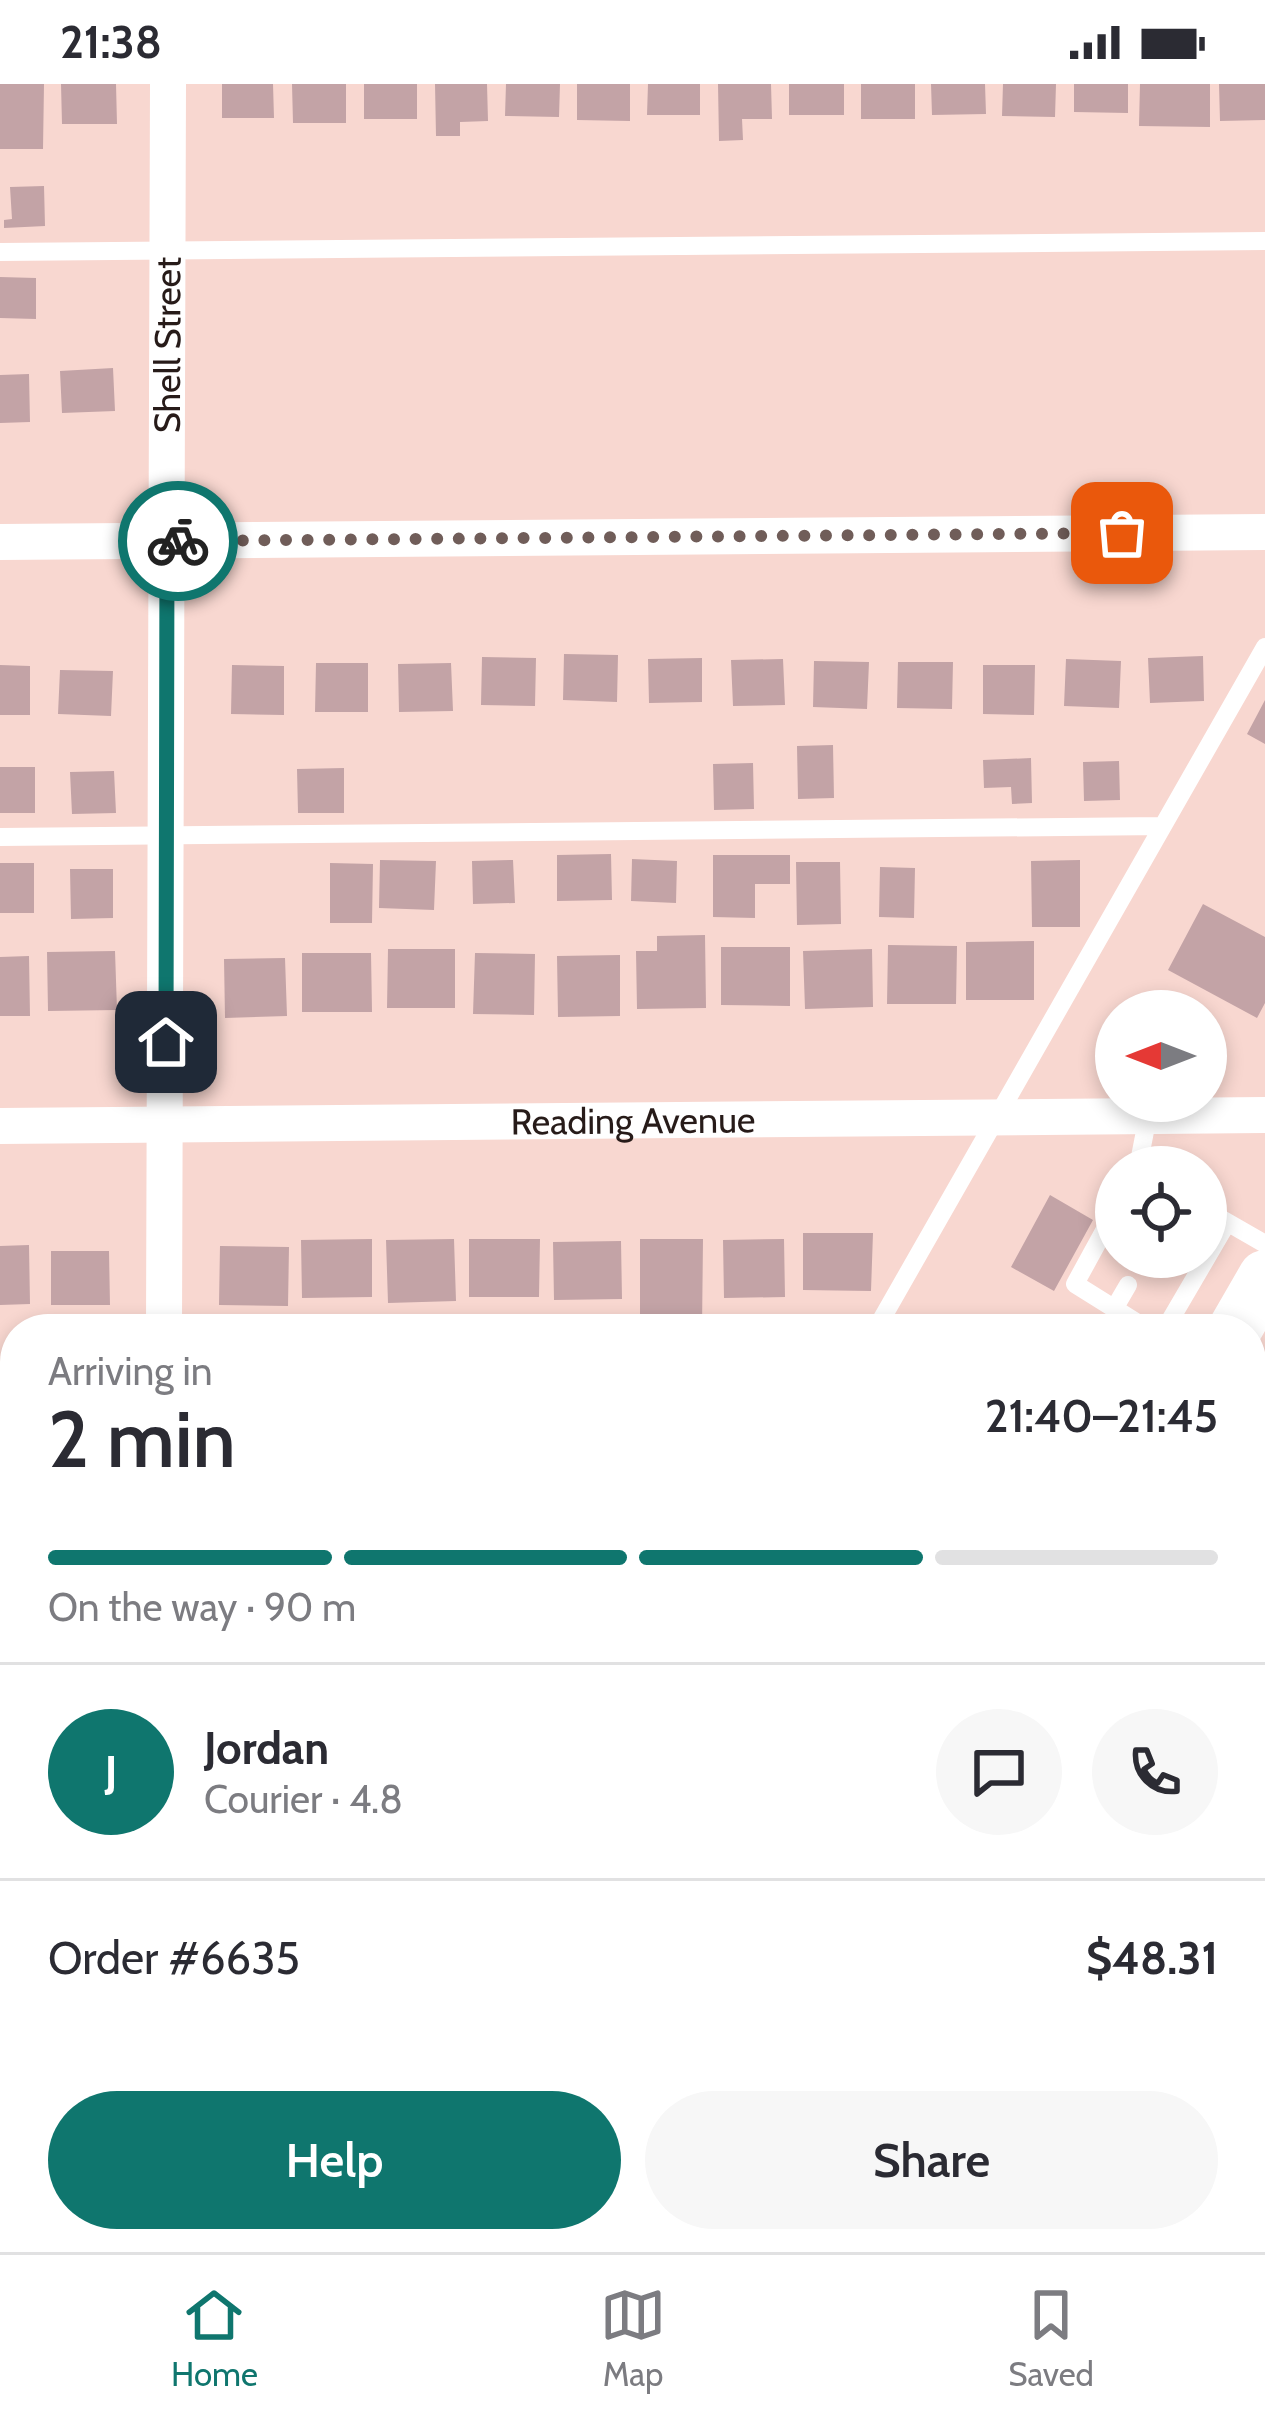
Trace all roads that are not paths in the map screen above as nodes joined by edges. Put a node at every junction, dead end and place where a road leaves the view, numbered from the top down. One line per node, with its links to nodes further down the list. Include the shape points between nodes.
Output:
1 (169, 84): 3 (street, Shell Street)
2 (1265, 241): 3 (lane)
3 (168, 251): 4 (lane); 7 (street, Shell Street)
4 (0, 252)
5 (1265, 532): 7 (street)
6 (0, 542): 7 (street)
7 (167, 542): 10 (street, Shell Street)
8 (1265, 647): 9 (lane)
9 (1162, 826): 10 (lane); 15 (lane)
10 (166, 836): 11 (lane); 16 (street, Shell Street)
11 (0, 838)
12 (1227, 1115): 13 (street, Reading Avenue)
13 (1265, 1115)
14 (1095, 1117): 15 (street, Reading Avenue)
15 (996, 1118): 16 (street, Reading Avenue); 26 (lane)
16 (165, 1124): 17 (street, Reading Avenue); 25 (street, Shell Street)
17 (0, 1126)
18 (1227, 1222): 19 (lane)
19 (1265, 1244)
20 (1095, 1247): 24 (lane, via 1075,1284)
21 (1265, 1277): 29 (main road)
22 (1195, 1278): 28 (lane)
23 (1128, 1285): 24 (lane)
24 (1114, 1309): 27 (lane)
25 (164, 1314)
26 (885, 1314)
27 (1122, 1314)
28 (1174, 1314)
29 (1244, 1314)

